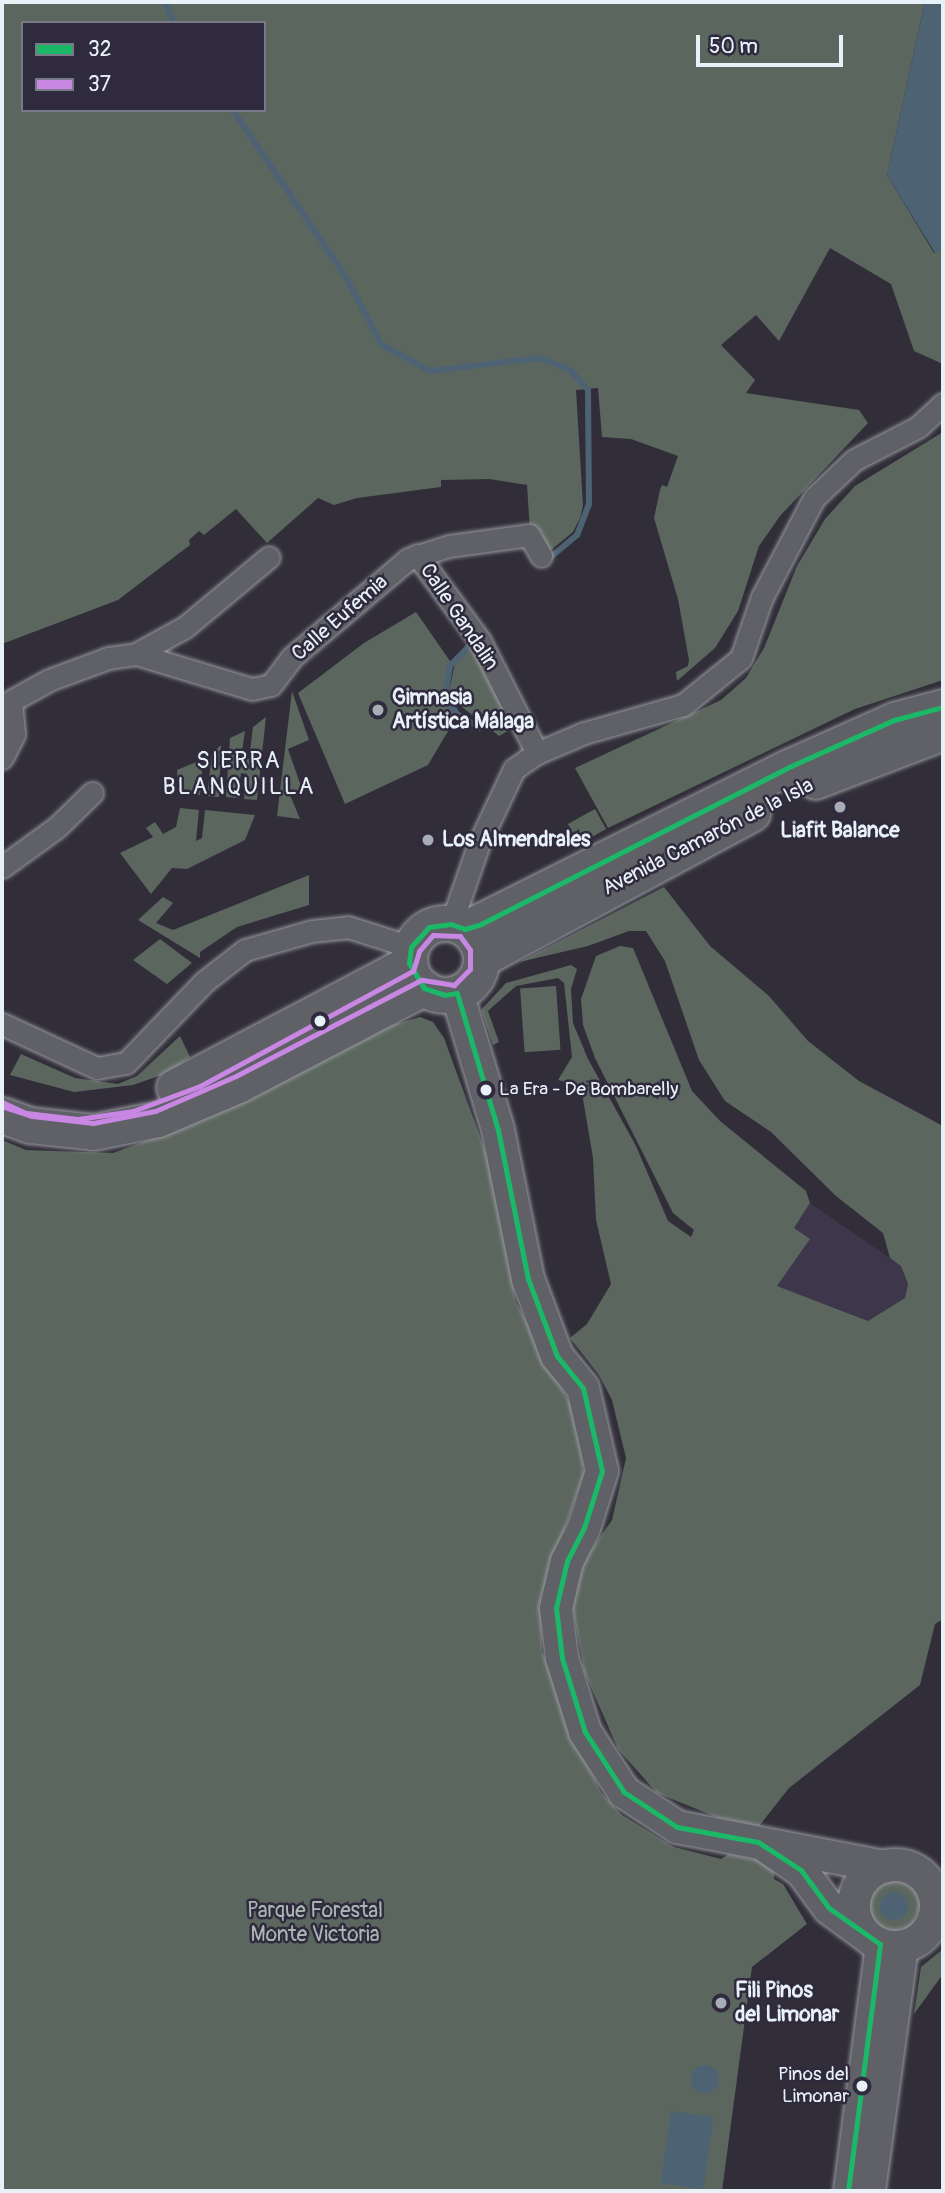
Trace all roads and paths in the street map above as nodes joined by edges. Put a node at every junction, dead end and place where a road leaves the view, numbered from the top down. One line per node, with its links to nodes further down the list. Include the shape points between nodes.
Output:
1 (943, 404): 8 (street, via 918,427 853,460 814,498 762,597 741,659 683,705 584,733)
2 (417, 555): 3 (street, Calle Eufemia, via 529,535); 5 (street, Calle Eufemia, via 291,658 271,685 253,689); 8 (street, Calle Gandalin, via 480,641)
3 (541, 556)
4 (268, 557): 5 (street, via 185,627)
5 (136, 654): 9 (street, via 108,658 49,680 11,701 14,734)
6 (943, 707): 12 (main road, Avenida Camarón de la Isla, via 894,720 791,766)
7 (943, 732): 12 (main road, Avenida Camarón de la Isla, via 803,786)
8 (537, 754): 12 (street, via 506,777)
9 (2, 758)
10 (92, 793): 11 (street, via 57,827)
11 (2, 867)
12 (466, 937): 13 (main road, via 429,927); 13 (main road, via 471,985)
13 (425, 973): 14 (street, via 348,928 312,931 245,950 205,981 125,1063 97,1068); 15 (main road, via 197,1078 130,1103 78,1110 29,1104); 16 (main road, via 240,1084 158,1119 93,1132 30,1125); 17 (main road, via 498,1130 528,1279 557,1356 583,1388 602,1471 584,1528 566,1561 556,1608 562,1658 585,1732 624,1792 677,1827)
14 (2, 1024)
15 (2, 1093)
16 (2, 1115)
17 (758, 1842): 18 (main road); 20 (main road, via 801,1870 830,1908)
18 (896, 1867): 19 (main road); 20 (main road, via 928,1882 936,1900); 20 (main road, via 861,1884 855,1915)
19 (943, 1871)
20 (905, 1936): 21 (street); 22 (street)
21 (848, 2191)
22 (871, 2191)

